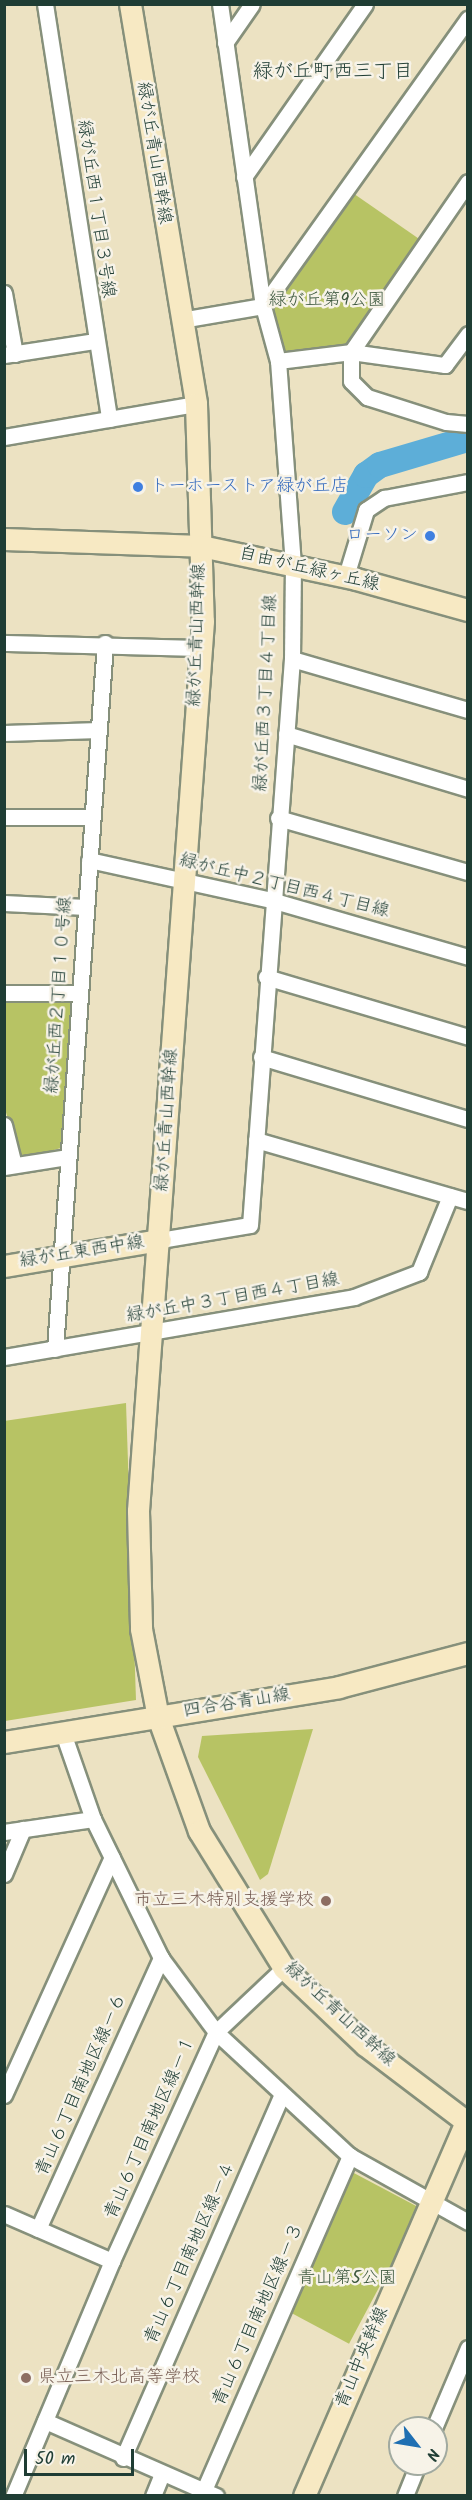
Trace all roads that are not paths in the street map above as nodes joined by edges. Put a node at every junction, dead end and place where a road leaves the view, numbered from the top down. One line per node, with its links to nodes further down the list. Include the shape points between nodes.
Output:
1 (45, 4): 14 (street, 緑が丘西１丁目３号線)
2 (130, 4): 12 (street, 緑が丘青山西幹線)
3 (220, 4): 7 (street, 緑が丘西３丁目４丁目線)
4 (252, 4): 7 (street)
5 (365, 4): 8 (street)
6 (468, 19): 11 (street)
7 (225, 43): 8 (street, 緑が丘西３丁目４丁目線)
8 (244, 177): 11 (street, 緑が丘西３丁目４丁目線)
9 (468, 182): 15 (street)
10 (4, 293): 16 (street)
11 (263, 306): 12 (street); 17 (street, 緑が丘西３丁目４丁目線)
12 (181, 320): 18 (street, 緑が丘青山西幹線)
13 (468, 334): 15 (street, via 446,365)
14 (94, 341): 16 (street); 19 (street, 緑が丘西１丁目３号線)
15 (351, 352): 17 (street); 20 (street, via 351,381 367,397 446,422)
16 (10, 354)
17 (278, 362): 25 (street, 緑が丘西３丁目４丁目線)
18 (196, 404): 19 (street); 24 (street, 緑が丘青山西幹線)
19 (109, 419): 21 (street)
20 (468, 423)
21 (4, 437)
22 (466, 486): 26 (street, via 384,498 366,510)
23 (4, 539): 24 (street, 自由が丘緑ヶ丘線)
24 (201, 546): 25 (street, 自由が丘緑ヶ丘線); 30 (street, 緑が丘青山西幹線)
25 (293, 565): 26 (street, 自由が丘緑ヶ丘線); 31 (street, 緑が丘西３丁目４丁目線)
26 (346, 576): 27 (street, 自由が丘緑ヶ丘線)
27 (468, 610)
28 (4, 643): 29 (street)
29 (105, 643): 30 (street); 33 (street, 緑が丘西２丁目１０号線)
30 (201, 648): 42 (street, 緑が丘青山西幹線)
31 (292, 659): 32 (street); 35 (street, 緑が丘西３丁目４丁目線)
32 (468, 710)
33 (99, 730): 34 (street); 38 (street, 緑が丘西２丁目１０号線)
34 (4, 733)
35 (286, 734): 36 (street); 39 (street, 緑が丘西３丁目４丁目線)
36 (468, 789)
37 (4, 817): 38 (street)
38 (92, 817): 40 (street, 緑が丘西２丁目１０号線)
39 (278, 818): 41 (street); 43 (street, 緑が丘西３丁目４丁目線)
40 (89, 860): 42 (street, 緑が丘中２丁目西４丁目線); 45 (street, 緑が丘西２丁目１０号線)
41 (468, 872)
42 (184, 881): 43 (street, 緑が丘中２丁目西４丁目線); 59 (street, 緑が丘青山西幹線)
43 (271, 900): 46 (street, 緑が丘中２丁目西４丁目線); 47 (street, 緑が丘西３丁目４丁目線)
44 (4, 903): 45 (street)
45 (86, 907): 49 (street, 緑が丘西２丁目１０号線)
46 (468, 957)
47 (266, 977): 50 (street); 51 (street, 緑が丘西３丁目４丁目線)
48 (4, 993): 49 (street)
49 (80, 993): 55 (street, 緑が丘西２丁目１０号線)
50 (468, 1037)
51 (261, 1057): 52 (street); 54 (street, 緑が丘西３丁目４丁目線)
52 (468, 1119)
53 (4, 1125): 56 (street)
54 (256, 1140): 57 (street); 59 (street, 緑が丘西３丁目４丁目線, via 250,1225)
55 (68, 1157): 56 (street); 60 (street, 緑が丘西２丁目１０号線)
56 (9, 1166)
57 (450, 1196): 58 (street); 62 (street, 緑が丘中３丁目西４丁目線, via 419,1272 316,1306)
58 (468, 1201)
59 (160, 1240): 60 (street, 緑が丘東西中線); 62 (street, 緑が丘青山西幹線)
60 (61, 1256): 61 (street, 緑が丘東西中線); 63 (street, 緑が丘西２丁目１０号線)
61 (4, 1266)
62 (153, 1334): 63 (street, 緑が丘中３丁目西４丁目線); 66 (street, 緑が丘青山西幹線, via 138,1510 141,1629)
63 (55, 1349): 64 (street, 緑が丘中３丁目西４丁目線)
64 (4, 1357)
65 (468, 1653): 66 (street, 四合谷青山線, via 339,1687)
66 (158, 1717): 67 (street, 四合谷青山線); 75 (street, 緑が丘青山西幹線, via 199,1831)
67 (63, 1733): 68 (street, 四合谷青山線); 69 (street)
68 (4, 1742)
69 (93, 1819): 70 (street); 72 (street)
70 (23, 1829): 71 (street); 73 (street)
71 (4, 1832)
72 (112, 1857): 74 (street); 77 (street)
73 (4, 1874)
74 (161, 1958): 76 (street); 84 (street, 青山６丁目南地区線ー６)
75 (284, 1968): 76 (street, 青山６丁目南地区線ー１); 79 (street, 緑が丘青山西幹線, via 365,2045)
76 (216, 2032): 78 (street); 85 (street, 青山６丁目南地区線ー１)
77 (4, 2095)
78 (281, 2097): 80 (street); 89 (street, 青山６丁目南地区線ー４)
79 (467, 2122): 81 (street, 青山中央幹線)
80 (350, 2156): 81 (street); 92 (street, 青山６丁目南地区線ー３)
81 (430, 2205): 83 (street); 95 (street, 青山中央幹線)
82 (4, 2214): 84 (street)
83 (468, 2222)
84 (38, 2229): 85 (street)
85 (112, 2261): 88 (street, 青山６丁目南地区線ー１)
86 (468, 2348): 87 (street)
87 (439, 2416)
88 (45, 2421): 89 (street); 93 (street, 青山６丁目南地区線ー１)
89 (123, 2458): 90 (street)
90 (162, 2474): 92 (street); 94 (street)
91 (413, 2476): 96 (street)
92 (210, 2493)
93 (13, 2496)
94 (153, 2496)
95 (304, 2496)
96 (405, 2496)

